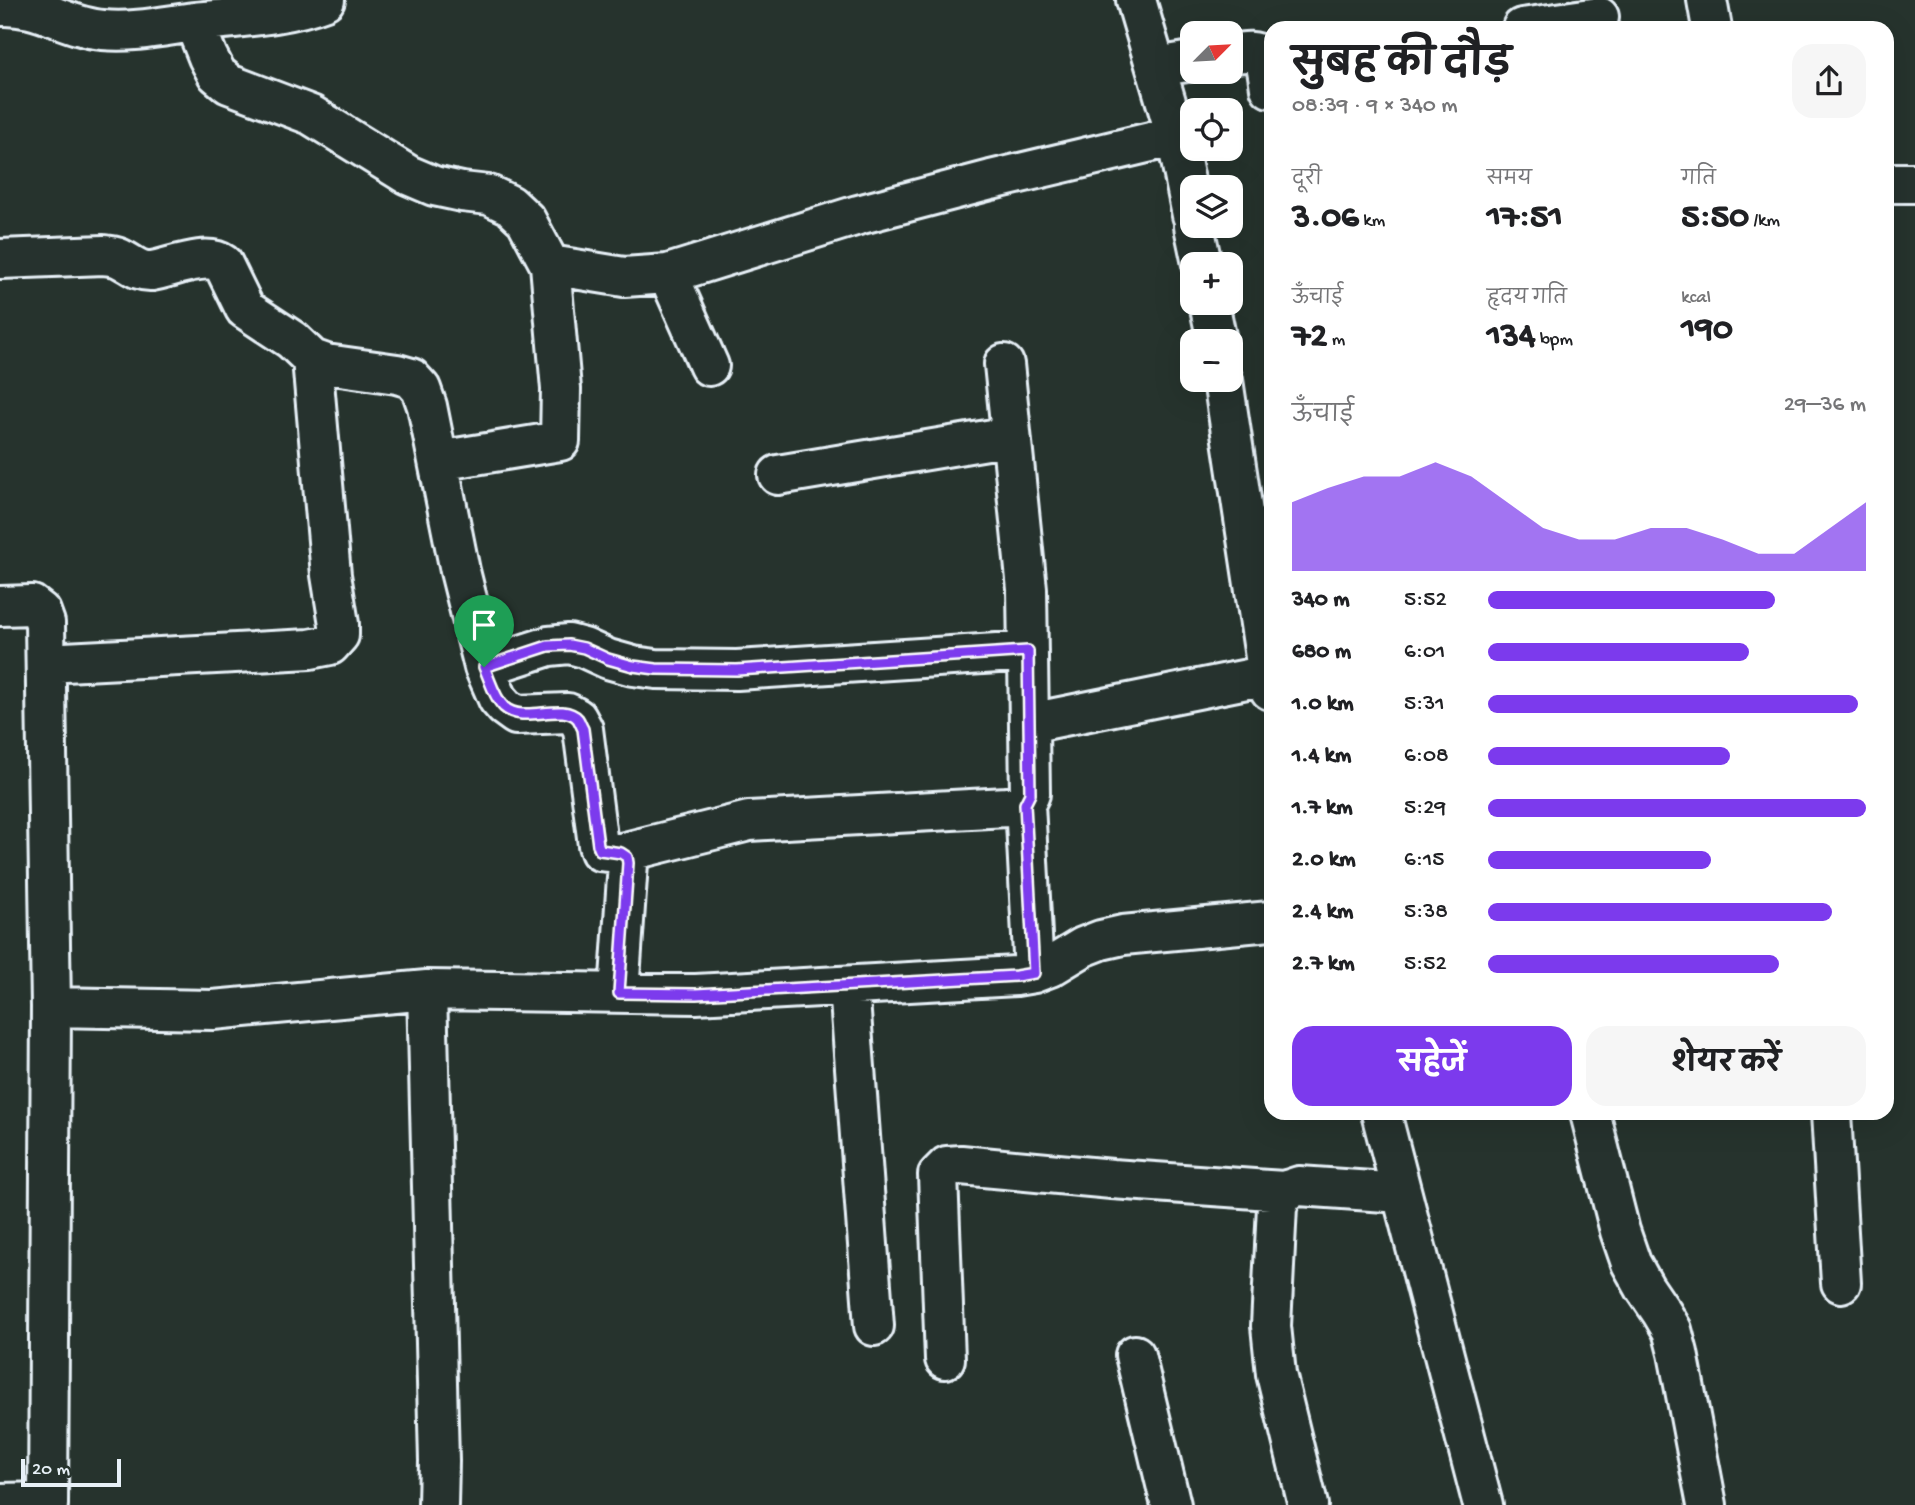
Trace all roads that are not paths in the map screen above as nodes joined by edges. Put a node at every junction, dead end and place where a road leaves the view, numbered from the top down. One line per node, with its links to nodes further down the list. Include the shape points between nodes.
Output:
1 (325, 0): 8 (street, via 281,12)
2 (1136, 0): 9 (street)
3 (1706, 0): 7 (street)
4 (0, 6): 8 (street, via 15,5 103,30)
5 (1599, 15): 6 (street)
6 (1563, 21)
7 (1710, 21)
8 (194, 22): 15 (street, via 208,58 229,85 311,115 408,176 434,186 489,195 510,205 526,220)
9 (1174, 64): 10 (street)
10 (1176, 136): 11 (street); 16 (street, via 858,215)
11 (1184, 175)
12 (1894, 183): 13 (street)
13 (1915, 183)
14 (0, 259): 17 (street, via 104,255 148,271 216,259 223,264 244,309)
15 (550, 265): 16 (street, via 624,277); 22 (street, via 561,389 560,441)
16 (668, 274): 19 (street)
17 (312, 359): 22 (street, via 411,378 427,406); 28 (street, via 339,635 330,645 310,649)
18 (1004, 364): 21 (street)
19 (709, 366)
20 (1226, 392): 24 (street)
21 (1012, 436): 23 (street); 27 (street, via 1027,589)
22 (438, 461): 29 (street)
23 (778, 475)
24 (1259, 530): 26 (street)
25 (0, 606): 28 (street, via 32,605 41,612)
26 (1264, 606)
27 (1028, 651): 29 (street, via 737,670 656,669 569,645 548,646); 31 (street)
28 (46, 663): 39 (street)
29 (484, 667): 33 (street, via 498,699 516,715 568,713 577,718 583,729 598,845 600,850)
30 (1264, 684): 31 (street)
31 (1030, 723): 32 (street, via 1030,794)
32 (1025, 804): 33 (street, via 749,821); 35 (street)
33 (621, 853): 38 (street, via 628,863)
34 (1264, 922): 35 (street, via 1123,935 1083,947)
35 (1034, 973): 36 (street)
36 (849, 986): 38 (street); 46 (street)
37 (427, 990): 38 (street); 39 (street, via 213,1010); 51 (street)
38 (619, 993)
39 (51, 1007): 50 (street)
40 (1383, 1120): 44 (street)
41 (1592, 1120): 55 (street, via 1631,1263 1672,1330)
42 (1831, 1120): 45 (street)
43 (1284, 1191): 44 (street, via 1299,1186); 48 (street, via 947,1166 938,1175); 53 (street, via 1278,1206 1271,1326 1276,1374)
44 (1401, 1194): 54 (street)
45 (1840, 1283)
46 (874, 1326)
47 (1135, 1355): 52 (street)
48 (945, 1359)
49 (0, 1503): 50 (street)
50 (48, 1503)
51 (438, 1505)
52 (1171, 1505)
53 (1308, 1505)
54 (1483, 1505)
55 (1707, 1505)

